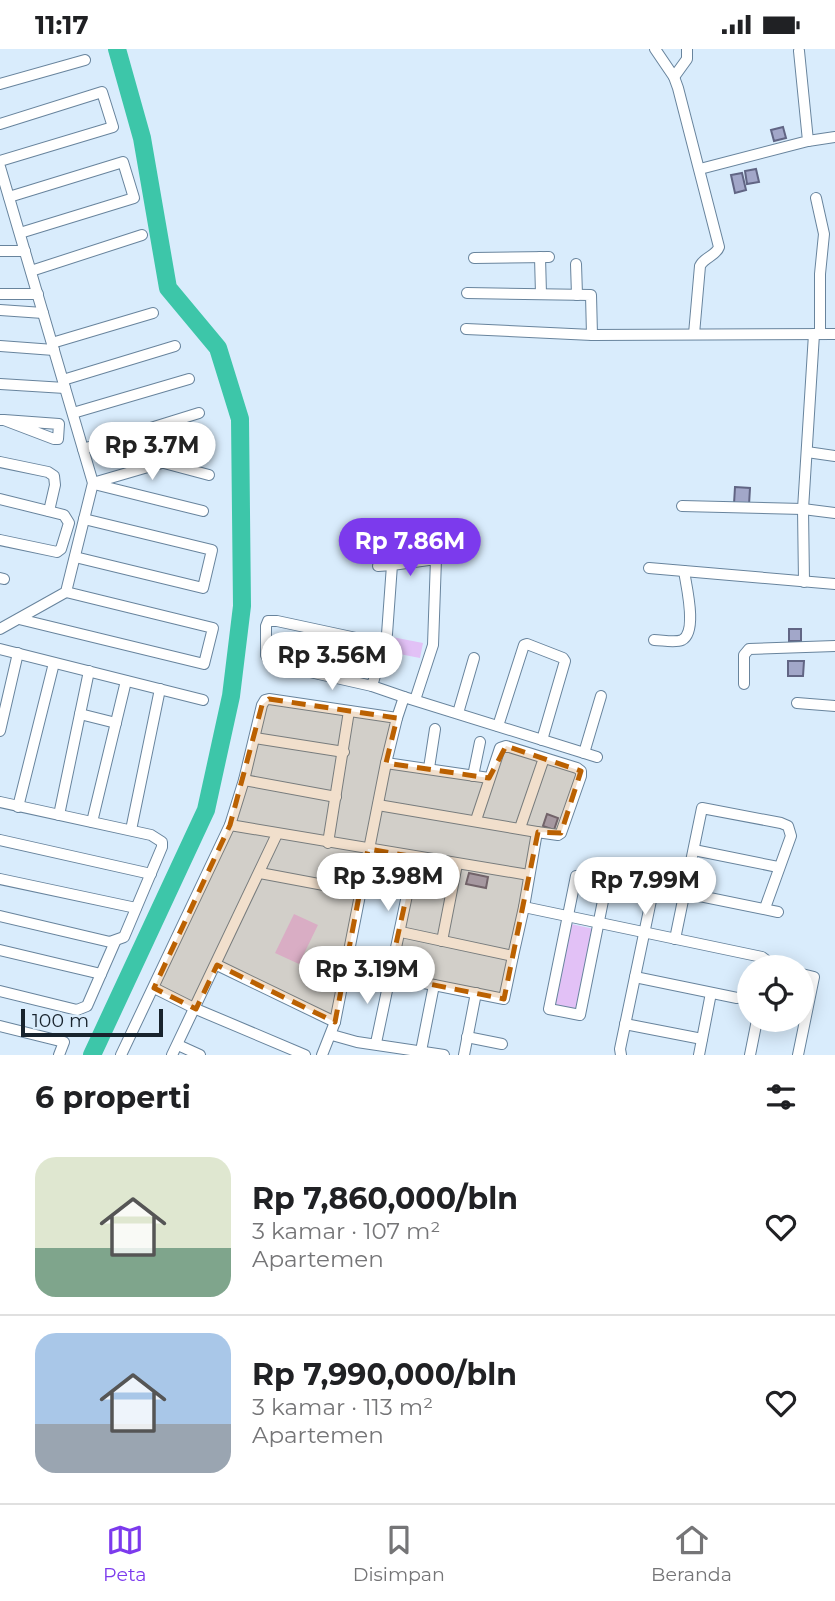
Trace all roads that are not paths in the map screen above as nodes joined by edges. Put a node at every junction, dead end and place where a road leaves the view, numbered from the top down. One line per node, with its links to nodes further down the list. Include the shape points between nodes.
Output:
1 (655, 49): 5 (street)
2 (687, 49): 5 (street, via 687,59)
3 (799, 51): 9 (street)
4 (85, 60): 6 (street)
5 (674, 76): 11 (street)
6 (0, 84)
7 (0, 124): 10 (street, via 102,92 113,127)
8 (835, 137): 9 (street)
9 (808, 141): 11 (street)
10 (0, 161)
11 (700, 169): 33 (street, via 719,247 700,266)
12 (1, 174): 13 (street)
13 (9, 198): 16 (street); 17 (street, via 123,162 134,198)
14 (816, 198): 34 (street, via 824,235)
15 (0, 213): 16 (street)
16 (14, 213): 17 (street)
17 (20, 233): 20 (street)
18 (142, 235): 23 (street)
19 (0, 251): 20 (street)
20 (25, 251): 23 (street)
21 (474, 258): 27 (street, via 545,257)
22 (576, 264): 28 (street)
23 (31, 271): 26 (street)
24 (467, 293): 27 (street)
25 (0, 294): 26 (street)
26 (38, 294): 30 (street)
27 (541, 294): 28 (street)
28 (577, 295): 36 (street, via 591,295)
29 (0, 310): 30 (street)
30 (43, 313): 39 (street)
31 (153, 313): 39 (street)
32 (466, 329): 36 (street)
33 (694, 334): 34 (street); 36 (street)
34 (817, 334): 35 (street); 46 (street)
35 (835, 334)
36 (592, 335)
37 (175, 346): 42 (street)
38 (0, 347): 39 (street)
39 (53, 347): 42 (street)
40 (189, 379): 43 (street)
41 (0, 384): 42 (street)
42 (64, 384): 43 (street)
43 (73, 413): 45 (street)
44 (199, 413): 45 (street)
45 (83, 449): 50 (street)
46 (807, 452): 47 (street); 53 (street)
47 (835, 456)
48 (0, 462): 54 (street, via 54,476)
49 (162, 463): 49 (street, via 203,451 205,474); 50 (street)
50 (93, 483): 55 (street); 57 (street)
51 (0, 499): 54 (street)
52 (682, 506): 53 (street)
53 (803, 509): 56 (street); 64 (street)
54 (48, 511): 58 (street, via 64,515 69,523 58,552)
55 (204, 511)
56 (835, 513)
57 (84, 519): 59 (street); 59 (street, via 212,550 203,588)
58 (0, 540)
59 (75, 557): 66 (street)
60 (392, 565): 61 (street); 70 (street); 82 (street, via 436,558 433,645)
61 (378, 566)
62 (649, 568): 63 (street)
63 (684, 571): 64 (street); 69 (street, via 691,613 688,633 680,641)
64 (804, 582): 65 (street)
65 (835, 584)
66 (66, 592): 67 (street); 67 (street, via 213,628 204,664)
67 (19, 618): 68 (street)
68 (0, 629)
69 (654, 640)
70 (384, 644): 79 (street); 79 (street, via 277,621 268,621 266,626 267,658 274,666)
71 (835, 646): 78 (street, via 749,649 744,659)
72 (0, 649): 73 (street)
73 (18, 653): 75 (street); 93 (street)
74 (474, 658): 87 (street)
75 (54, 663): 76 (street); 109 (street)
76 (89, 671): 77 (street); 88 (street)
77 (125, 681): 80 (street); 90 (street)
78 (744, 684)
79 (372, 686): 82 (street)
80 (160, 689): 83 (street); 115 (street)
81 (601, 696): 98 (street)
82 (410, 699): 87 (street); 89 (street)
83 (203, 700)
84 (797, 703): 85 (street)
85 (835, 706)
86 (349, 711): 89 (street); 94 (street, via 266,699); 97 (street)
87 (458, 713): 91 (street)
88 (80, 714): 90 (street); 110 (street)
89 (397, 717): 101 (street)
90 (116, 723): 112 (street)
91 (498, 726): 95 (street); 95 (street, via 527,644 565,661)
92 (435, 729): 102 (street)
93 (0, 731)
94 (255, 738): 97 (street); 105 (street)
95 (542, 740): 98 (street)
96 (480, 741): 103 (street)
97 (344, 753): 106 (street)
98 (584, 753): 99 (street)
99 (597, 757)
100 (544, 758): 104 (street, via 500,748); 114 (street); 116 (street, via 577,768 581,776 561,834)
101 (386, 763): 102 (street); 108 (street)
102 (429, 768): 103 (street)
103 (473, 776): 104 (street)
104 (489, 778): 111 (street)
105 (244, 780): 106 (street); 113 (street)
106 (337, 796): 119 (street)
107 (0, 802): 109 (street)
108 (378, 805): 111 (street); 120 (street)
109 (18, 807): 110 (street)
110 (59, 815): 112 (street)
111 (476, 820): 114 (street)
112 (92, 822): 115 (street)
113 (230, 825): 117 (street); 154 (street)
114 (520, 828): 116 (street)
115 (131, 829): 126 (street, via 162,842)
116 (537, 832): 127 (street)
117 (277, 834): 119 (street); 125 (street)
118 (0, 840): 126 (street)
119 (328, 843): 120 (street)
120 (369, 849): 122 (street); 132 (street)
121 (694, 850): 124 (street); 124 (street, via 702,808 781,823 788,826 790,836); 133 (street)
122 (415, 857): 123 (street); 141 (street)
123 (457, 864): 127 (street); 144 (street)
124 (778, 867): 136 (street)
125 (260, 873): 132 (street); 149 (street)
126 (151, 874): 135 (street)
127 (529, 876): 134 (street)
128 (576, 876): 139 (street)
129 (0, 879): 135 (street)
130 (607, 881): 140 (street)
131 (654, 886): 142 (street)
132 (361, 892): 160 (street)
133 (685, 893): 136 (street); 143 (street)
134 (524, 907): 139 (street); 148 (street)
135 (136, 908): 145 (street, via 124,937)
136 (765, 908): 137 (street)
137 (778, 912)
138 (0, 916): 145 (street)
139 (568, 917): 140 (street); 140 (street, via 550,1009 580,1015)
140 (599, 924): 142 (street)
141 (401, 932): 144 (street); 151 (street)
142 (644, 933): 143 (street); 152 (street)
143 (675, 939): 147 (street)
144 (442, 941): 148 (street)
145 (115, 942): 150 (street)
146 (0, 950): 150 (street)
147 (752, 955)
148 (513, 956): 156 (street, via 504,999)
149 (217, 965): 159 (street); 160 (street)
150 (101, 974): 155 (street, via 83,1009)
151 (389, 976): 153 (street); 168 (street)
152 (635, 977): 157 (street); 161 (street)
153 (434, 985): 156 (street); 171 (street)
154 (154, 988): 159 (street); 173 (street)
155 (0, 991)
156 (476, 993): 166 (street)
157 (711, 993): 158 (street); 167 (street)
158 (737, 998)
159 (196, 1009): 170 (street); 175 (street)
160 (335, 1022): 165 (street)
161 (625, 1024): 167 (street); 179 (street)
162 (0, 1026): 172 (street, via 64,1042)
163 (755, 1032): 181 (street)
164 (803, 1032): 182 (street)
165 (332, 1035): 168 (street); 176 (street)
166 (467, 1038): 169 (street); 178 (street)
167 (702, 1039): 180 (street)
168 (376, 1043): 171 (street)
169 (502, 1044)
170 (175, 1050): 174 (street)
171 (421, 1051): 177 (street)
172 (59, 1055)
173 (121, 1055)
174 (200, 1055)
175 (305, 1055)
176 (322, 1055)
177 (444, 1055)
178 (464, 1055)
179 (621, 1055)
180 (699, 1055)
181 (751, 1055)
182 (798, 1055)

